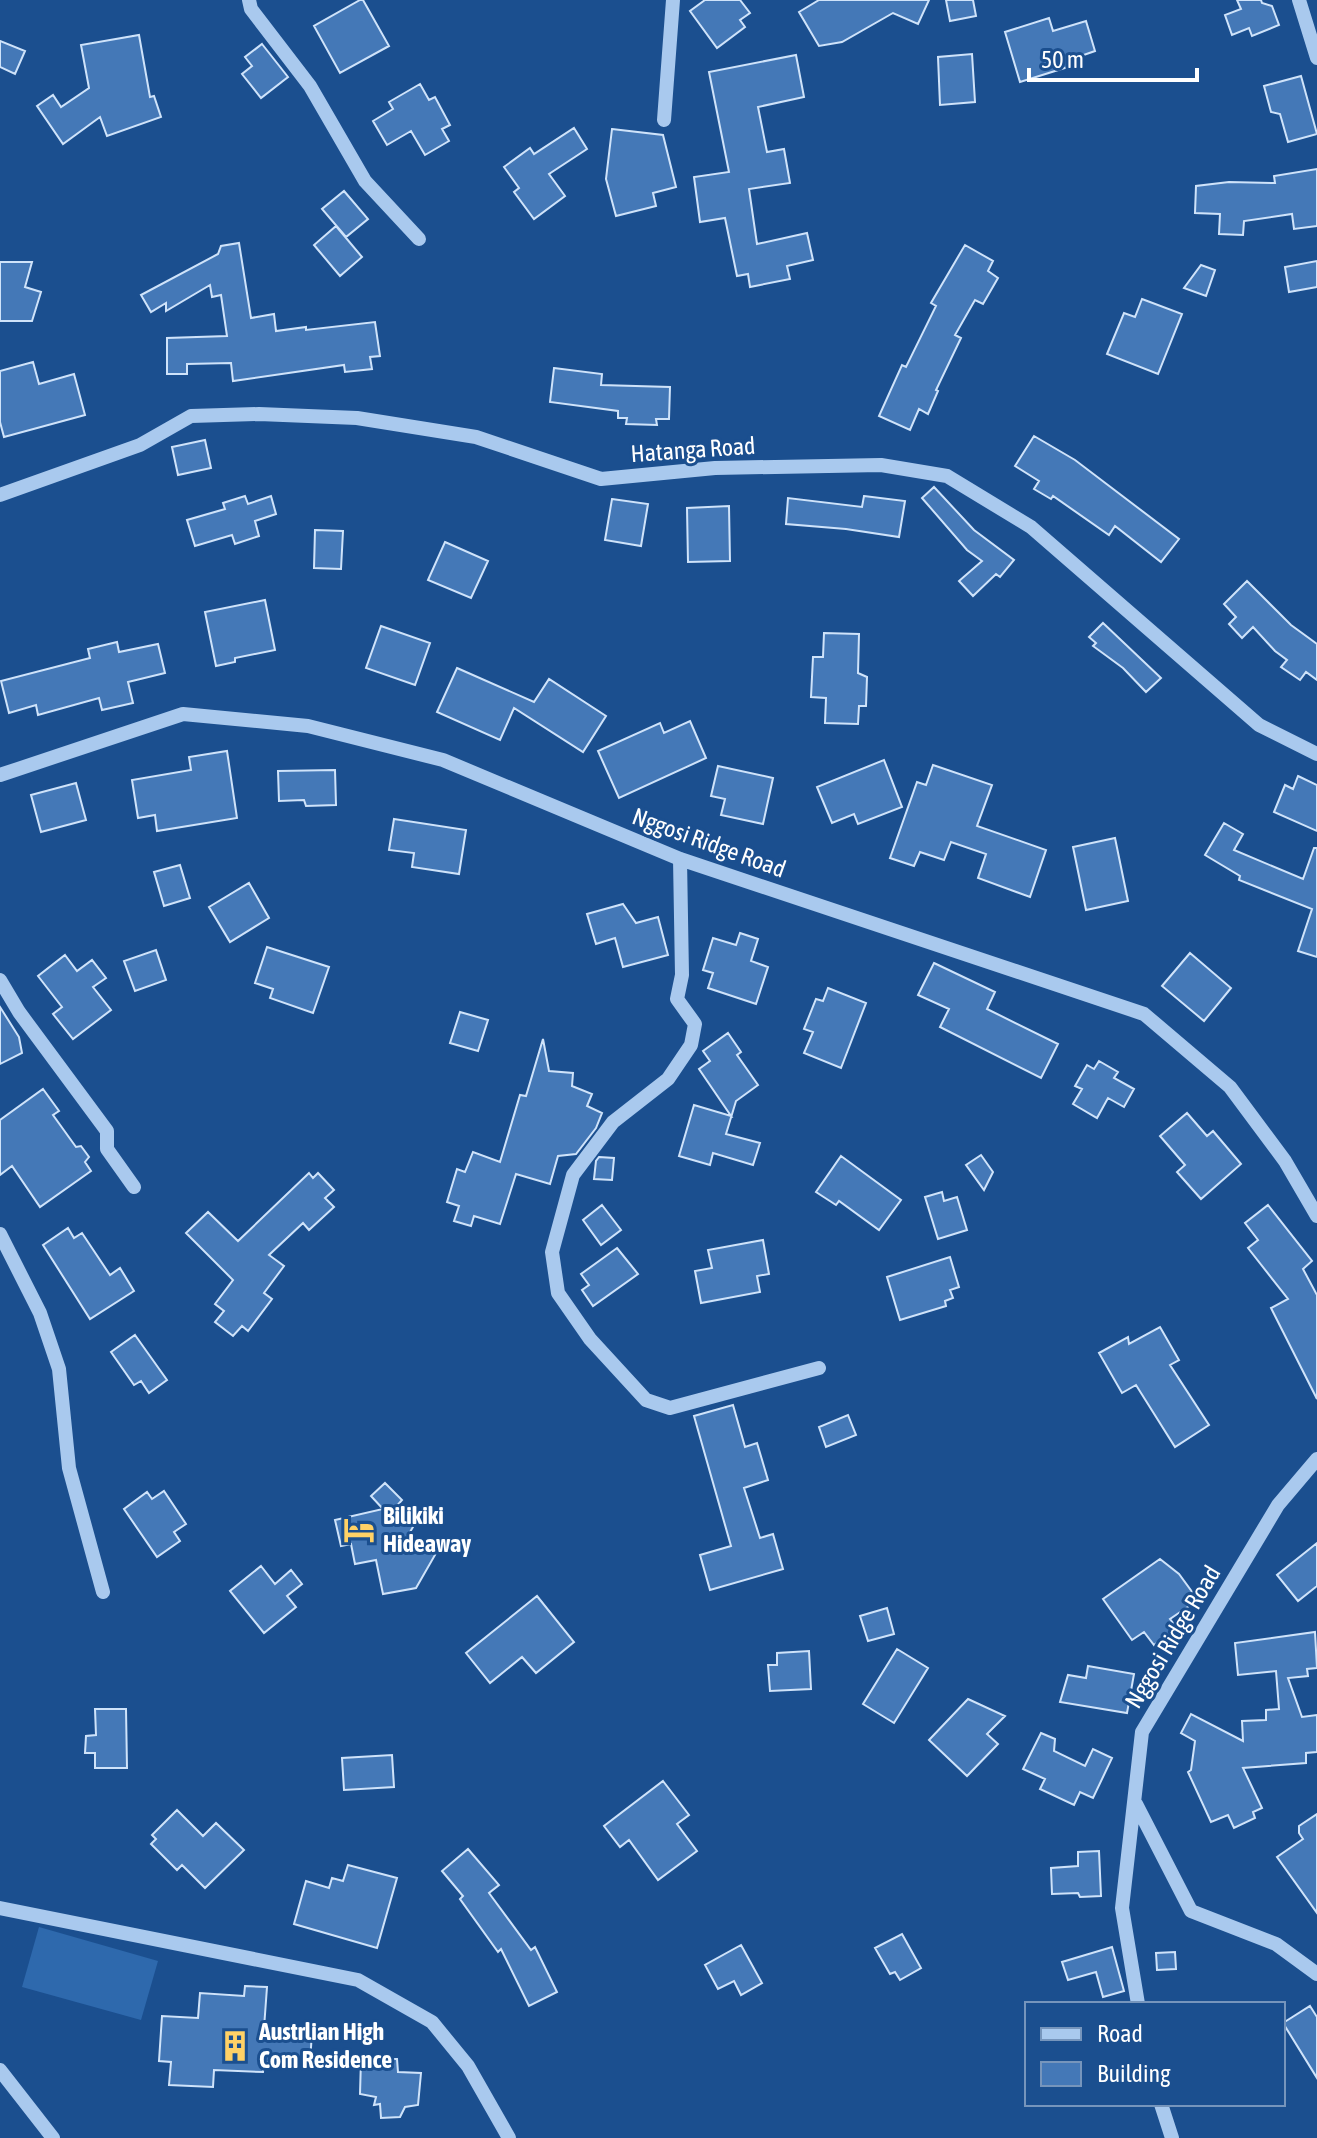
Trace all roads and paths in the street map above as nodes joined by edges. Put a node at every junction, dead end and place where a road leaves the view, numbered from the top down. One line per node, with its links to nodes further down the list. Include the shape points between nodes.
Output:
1 (249, 0): 6 (street, via 310,86 365,181)
2 (673, 0): 5 (street)
3 (1299, 0): 4 (street)
4 (1317, 58)
5 (664, 120)
6 (419, 239)
7 (0, 495): 8 (street, Hatanga Road, via 140,445 191,416 245,414 357,418 476,437 601,479 715,468 881,465 947,476 1031,527 1259,725)
8 (1317, 754)
9 (0, 775): 10 (street, Nggosi Ridge Road, via 183,714 308,726 443,760)
10 (680, 859): 13 (street, Nggosi Ridge Road, via 1144,1014 1230,1087 1285,1161); 15 (street, via 682,975 677,999 695,1024 691,1045 668,1079 613,1122 573,1175 552,1252 558,1293 590,1339 646,1400 670,1408)
11 (0, 980): 12 (street, via 107,1131 107,1149)
12 (134, 1187)
13 (1317, 1216)
14 (0, 1234): 17 (street, via 40,1313 59,1369 69,1468)
15 (819, 1368)
16 (1317, 1459): 18 (street, Nggosi Ridge Road, via 1278,1505 1142,1732)
17 (103, 1592)
18 (1136, 1804): 20 (street, via 1191,1911 1276,1944); 21 (street, Nggosi Ridge Road, via 1122,1908)
19 (0, 1908): 25 (street, via 358,1980 432,2022 468,2066)
20 (1317, 1974)
21 (1138, 2002)
22 (0, 2070): 24 (street)
23 (1162, 2106): 26 (street)
24 (53, 2138)
25 (509, 2138)
26 (1172, 2138)

